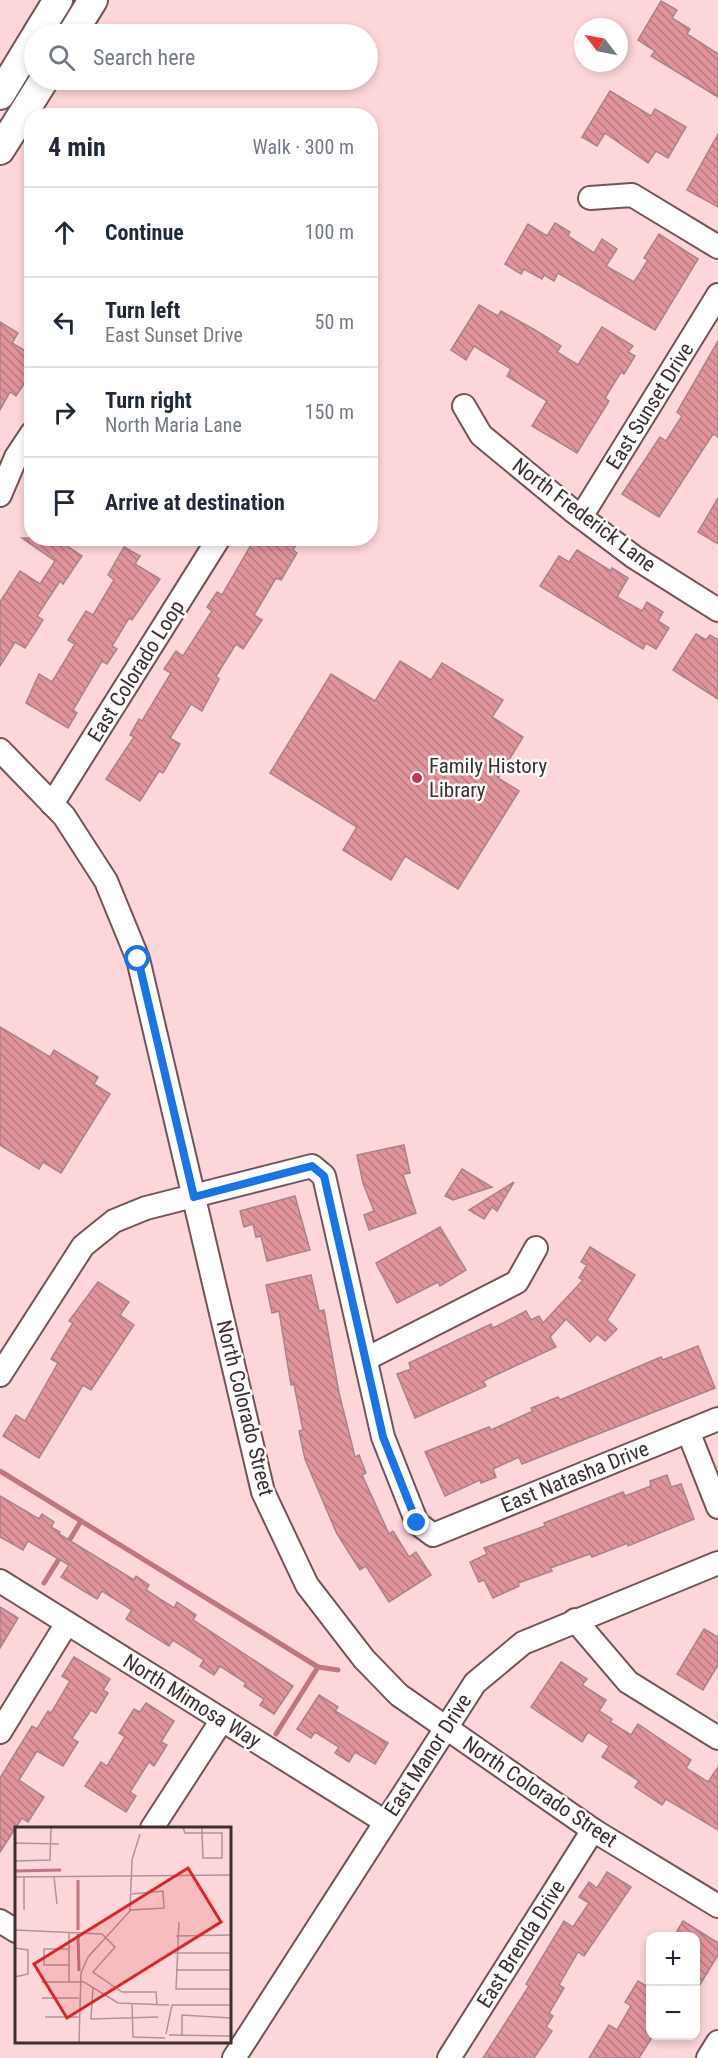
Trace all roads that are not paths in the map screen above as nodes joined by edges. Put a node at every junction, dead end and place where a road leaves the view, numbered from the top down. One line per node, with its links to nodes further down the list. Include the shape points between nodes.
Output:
1 (58, 0): 3 (main road)
2 (93, 0): 4 (main road)
3 (43, 24)
4 (78, 24)
5 (24, 55): 7 (main road)
6 (38, 90): 8 (main road)
7 (0, 95)
8 (26, 108)
9 (24, 112): 10 (main road)
10 (0, 150)
11 (590, 198): 12 (street, via 632,195)
12 (718, 247)
13 (718, 295): 17 (street, East Sunset Drive)
14 (464, 406): 17 (street, North Frederick Lane, via 481,435)
15 (24, 445): 16 (street)
16 (0, 495)
17 (581, 517): 19 (street, North Frederick Lane, via 634,557)
18 (214, 546): 21 (street, East Colorado Loop)
19 (718, 610)
20 (0, 750): 21 (street, North Colorado Street)
21 (52, 804): 22 (street, North Colorado Street, via 106,881 138,959)
22 (194, 1197): 24 (street, via 312,1166 324,1176); 25 (street, via 146,1208 97,1232 73,1260); 34 (street, North Colorado Street, via 263,1492 307,1585 371,1666 399,1695)
23 (536, 1248): 24 (street, via 517,1282)
24 (366, 1359): 27 (street, East Natasha Drive, via 383,1437 417,1523 433,1535)
25 (0, 1375)
26 (718, 1419): 27 (street, East Natasha Drive)
27 (688, 1431): 28 (street)
28 (718, 1507)
29 (718, 1563): 31 (street, East Manor Drive)
30 (0, 1581): 32 (street, North Mimosa Way)
31 (575, 1620): 34 (street, East Manor Drive, via 523,1643 475,1683); 36 (street, via 628,1682)
32 (68, 1623): 33 (street, North Mimosa Way); 35 (street)
33 (222, 1720): 37 (street, North Mimosa Way); 38 (street)
34 (444, 1728): 37 (street, East Manor Drive); 39 (street, North Colorado Street)
35 (0, 1732)
36 (718, 1738)
37 (384, 1821): 44 (street, East Manor Drive)
38 (153, 1827)
39 (592, 1830): 40 (street, North Colorado Street); 45 (street, East Brenda Drive)
40 (718, 1906)
41 (0, 1921): 42 (street)
42 (15, 1930)
43 (718, 2042): 46 (street)
44 (234, 2058)
45 (449, 2058)
46 (708, 2058)

